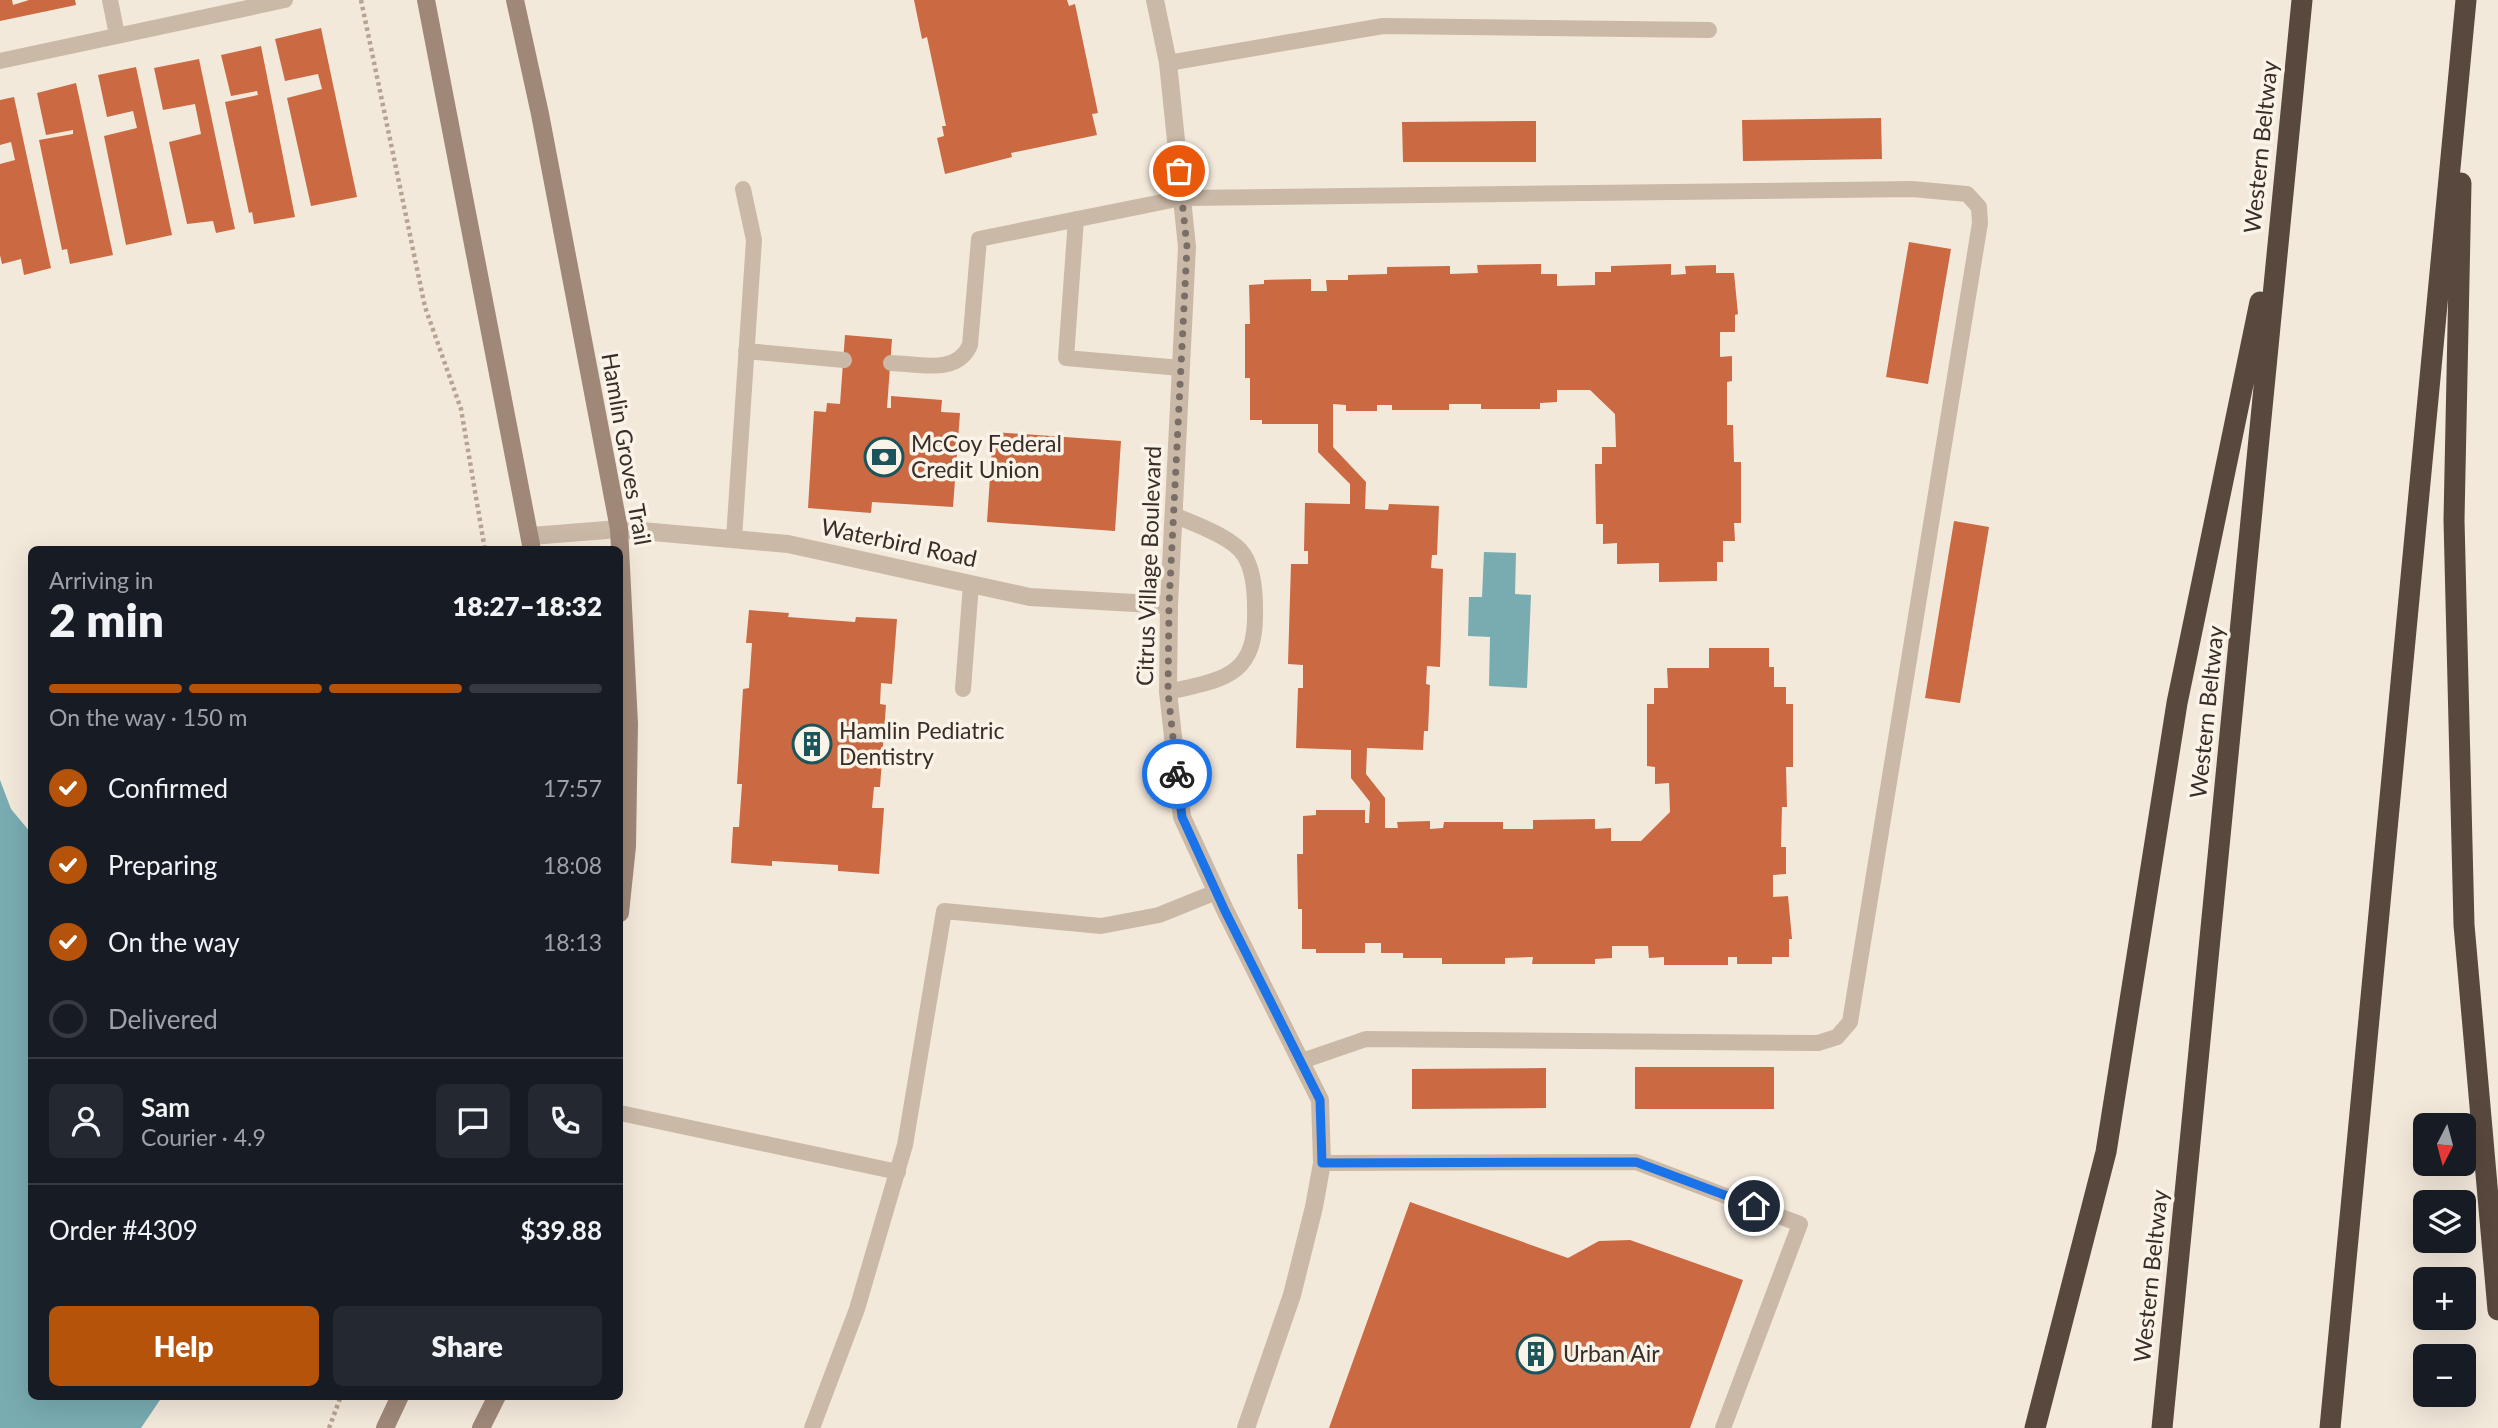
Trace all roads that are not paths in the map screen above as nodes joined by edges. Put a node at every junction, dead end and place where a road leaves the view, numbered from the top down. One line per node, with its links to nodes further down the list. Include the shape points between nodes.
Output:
1 (110, 0): 9 (lane)
2 (285, 0): 9 (lane)
3 (426, 0): 23 (main road)
4 (515, 0): 21 (main road, Hamlin Groves Trail)
5 (1155, 0): 11 (street, Citrus Village Boulevard)
6 (2302, 0): 14 (highway, Western Beltway)
7 (2465, 4): 36 (highway, via 2454,520 2464,925); 46 (highway)
8 (1709, 30): 11 (lane, via 1383,26)
9 (117, 35): 10 (lane)
10 (0, 61)
11 (1168, 63): 13 (street, Citrus Village Boulevard)
12 (743, 189): 16 (lane, via 754,240)
13 (1182, 198): 15 (lane); 19 (street, Citrus Village Boulevard, via 1187,247); 32 (lane, via 1912,189 1967,194 1979,207 1850,1022 1838,1037 1818,1043 1366,1039)
14 (2281, 204): 44 (highway, via 2177,703 2106,1152); 45 (highway, Western Beltway)
15 (1076, 219): 18 (lane, via 979,239 970,345 964,358 953,365); 19 (lane, via 1066,358)
16 (746, 351): 17 (lane); 22 (lane)
17 (844, 360)
18 (891, 363)
19 (1181, 368): 20 (street, Citrus Village Boulevard)
20 (1174, 515): 26 (street, Citrus Village Boulevard); 29 (lane, via 1216,534 1244,554 1255,589 1256,636 1246,663 1215,681)
21 (619, 529): 22 (street, Waterbird Road); 23 (street, Waterbird Road); 24 (main road, Hamlin Groves Trail)
22 (734, 538): 25 (street, Waterbird Road, via 788,544)
23 (531, 542)
24 (620, 546)
25 (971, 584): 26 (street, Waterbird Road, via 1030,597); 28 (lane)
26 (1169, 605): 29 (street, Citrus Village Boulevard)
27 (623, 607): 30 (main road, Hamlin Groves Trail, via 629,724)
28 (963, 689)
29 (1168, 692): 31 (street, Citrus Village Boulevard, via 1182,817)
30 (623, 880)
31 (1216, 892): 32 (street, Citrus Village Boulevard); 35 (lane, via 1159,915 1101,926 944,911 920,1068)
32 (1302, 1061): 34 (street, Citrus Village Boulevard, via 1320,1100)
33 (623, 1114): 35 (lane)
34 (1322, 1163): 42 (street, Citrus Village Boulevard, via 1292,1295); 43 (lane, via 1636,1162 1800,1224)
35 (898, 1172): 41 (lane, via 858,1309)
36 (2498, 1310)
37 (398, 1400): 39 (main road)
38 (496, 1400): 40 (main road)
39 (385, 1428)
40 (481, 1428)
41 (812, 1428)
42 (1246, 1428)
43 (1723, 1428)
44 (2035, 1428)
45 (2162, 1428)
46 (2330, 1428)

